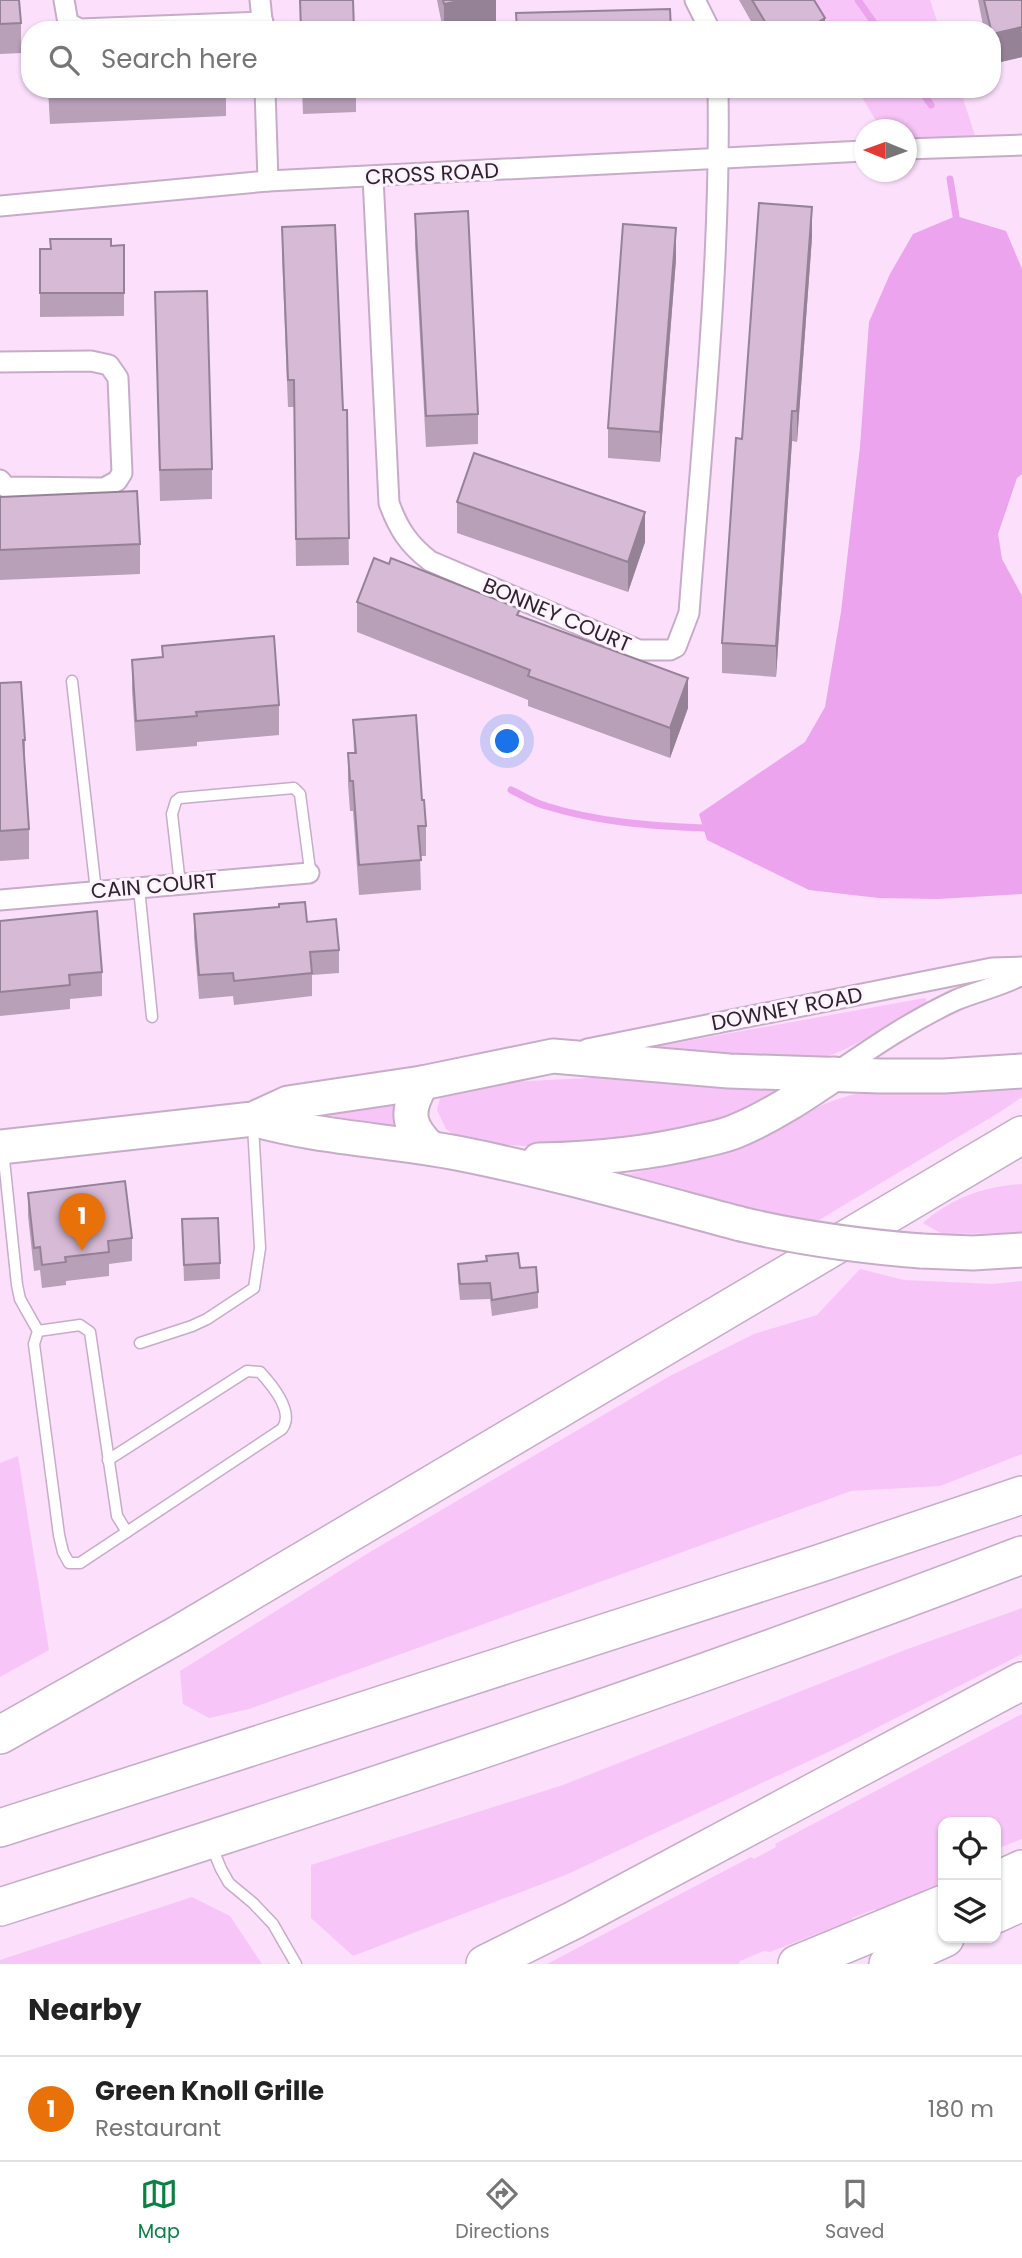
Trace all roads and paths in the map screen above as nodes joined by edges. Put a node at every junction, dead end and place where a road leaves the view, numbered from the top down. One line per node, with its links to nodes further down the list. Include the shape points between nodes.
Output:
1 (64, 0): 4 (street)
2 (260, 0): 5 (street)
3 (695, 0): 6 (street)
4 (68, 21)
5 (262, 21)
6 (706, 21)
7 (265, 98): 14 (street)
8 (718, 98): 12 (street)
9 (1022, 145): 10 (street)
10 (917, 149)
11 (854, 151): 12 (street, CROSS ROAD)
12 (719, 157): 13 (street, CROSS ROAD); 13 (street, BONNEY COURT, via 689,613 676,647 670,650 639,650 430,561 398,528 389,503)
13 (373, 177): 14 (street, CROSS ROAD)
14 (268, 181): 15 (street, CROSS ROAD)
15 (0, 206)
16 (0, 362): 17 (street, via 108,365 118,377 122,473 104,488 6,487)
17 (0, 480)
18 (72, 681): 22 (lane)
19 (309, 873): 20 (street, CAIN COURT); 20 (lane, via 300,794 294,788 281,789 176,801 172,814)
20 (180, 884): 21 (street, CAIN COURT)
21 (139, 888): 22 (street, CAIN COURT); 26 (lane)
22 (96, 891): 23 (street, CAIN COURT)
23 (0, 900)
24 (1022, 967): 27 (street, DOWNEY ROAD, via 992,968)
25 (1022, 975): 29 (street, via 909,1023)
26 (152, 1017)
27 (553, 1056): 29 (highway, via 729,1071); 30 (highway)
28 (1022, 1071): 29 (highway, via 944,1076)
29 (834, 1074): 35 (highway, via 783,1108 733,1132 682,1146 591,1159)
30 (422, 1083): 31 (highway, via 288,1103); 34 (highway, via 410,1115 414,1129)
31 (253, 1119): 33 (highway); 34 (highway, via 290,1130); 38 (lane, via 260,1248 254,1288 207,1319)
32 (1022, 1135): 44 (highway, via 179,1634)
33 (1, 1147): 37 (lane, via 20,1299)
34 (430, 1148): 35 (highway)
35 (495, 1161): 36 (highway, bridge, via 793,1237 921,1251)
36 (1022, 1250)
37 (38, 1331): 39 (lane, via 80,1325 90,1332); 41 (lane, via 34,1344 66,1559 79,1563)
38 (140, 1343)
39 (108, 1460): 41 (lane, via 117,1516); 41 (lane, via 251,1370 263,1375 285,1409 282,1429)
40 (1022, 1495): 45 (highway)
41 (127, 1532)
42 (1022, 1555): 46 (highway, via 844,1623)
43 (1022, 1681): 55 (highway)
44 (0, 1735)
45 (0, 1828)
46 (210, 1840): 50 (highway); 54 (lane, via 229,1883 273,1924)
47 (1022, 1869): 48 (highway)
48 (998, 1880)
49 (1022, 1902): 52 (highway)
50 (0, 1907)
51 (938, 1907): 56 (highway)
52 (1001, 1912)
53 (938, 1941): 57 (highway)
54 (296, 1964)
55 (485, 1964)
56 (797, 1964)
57 (888, 1964)

